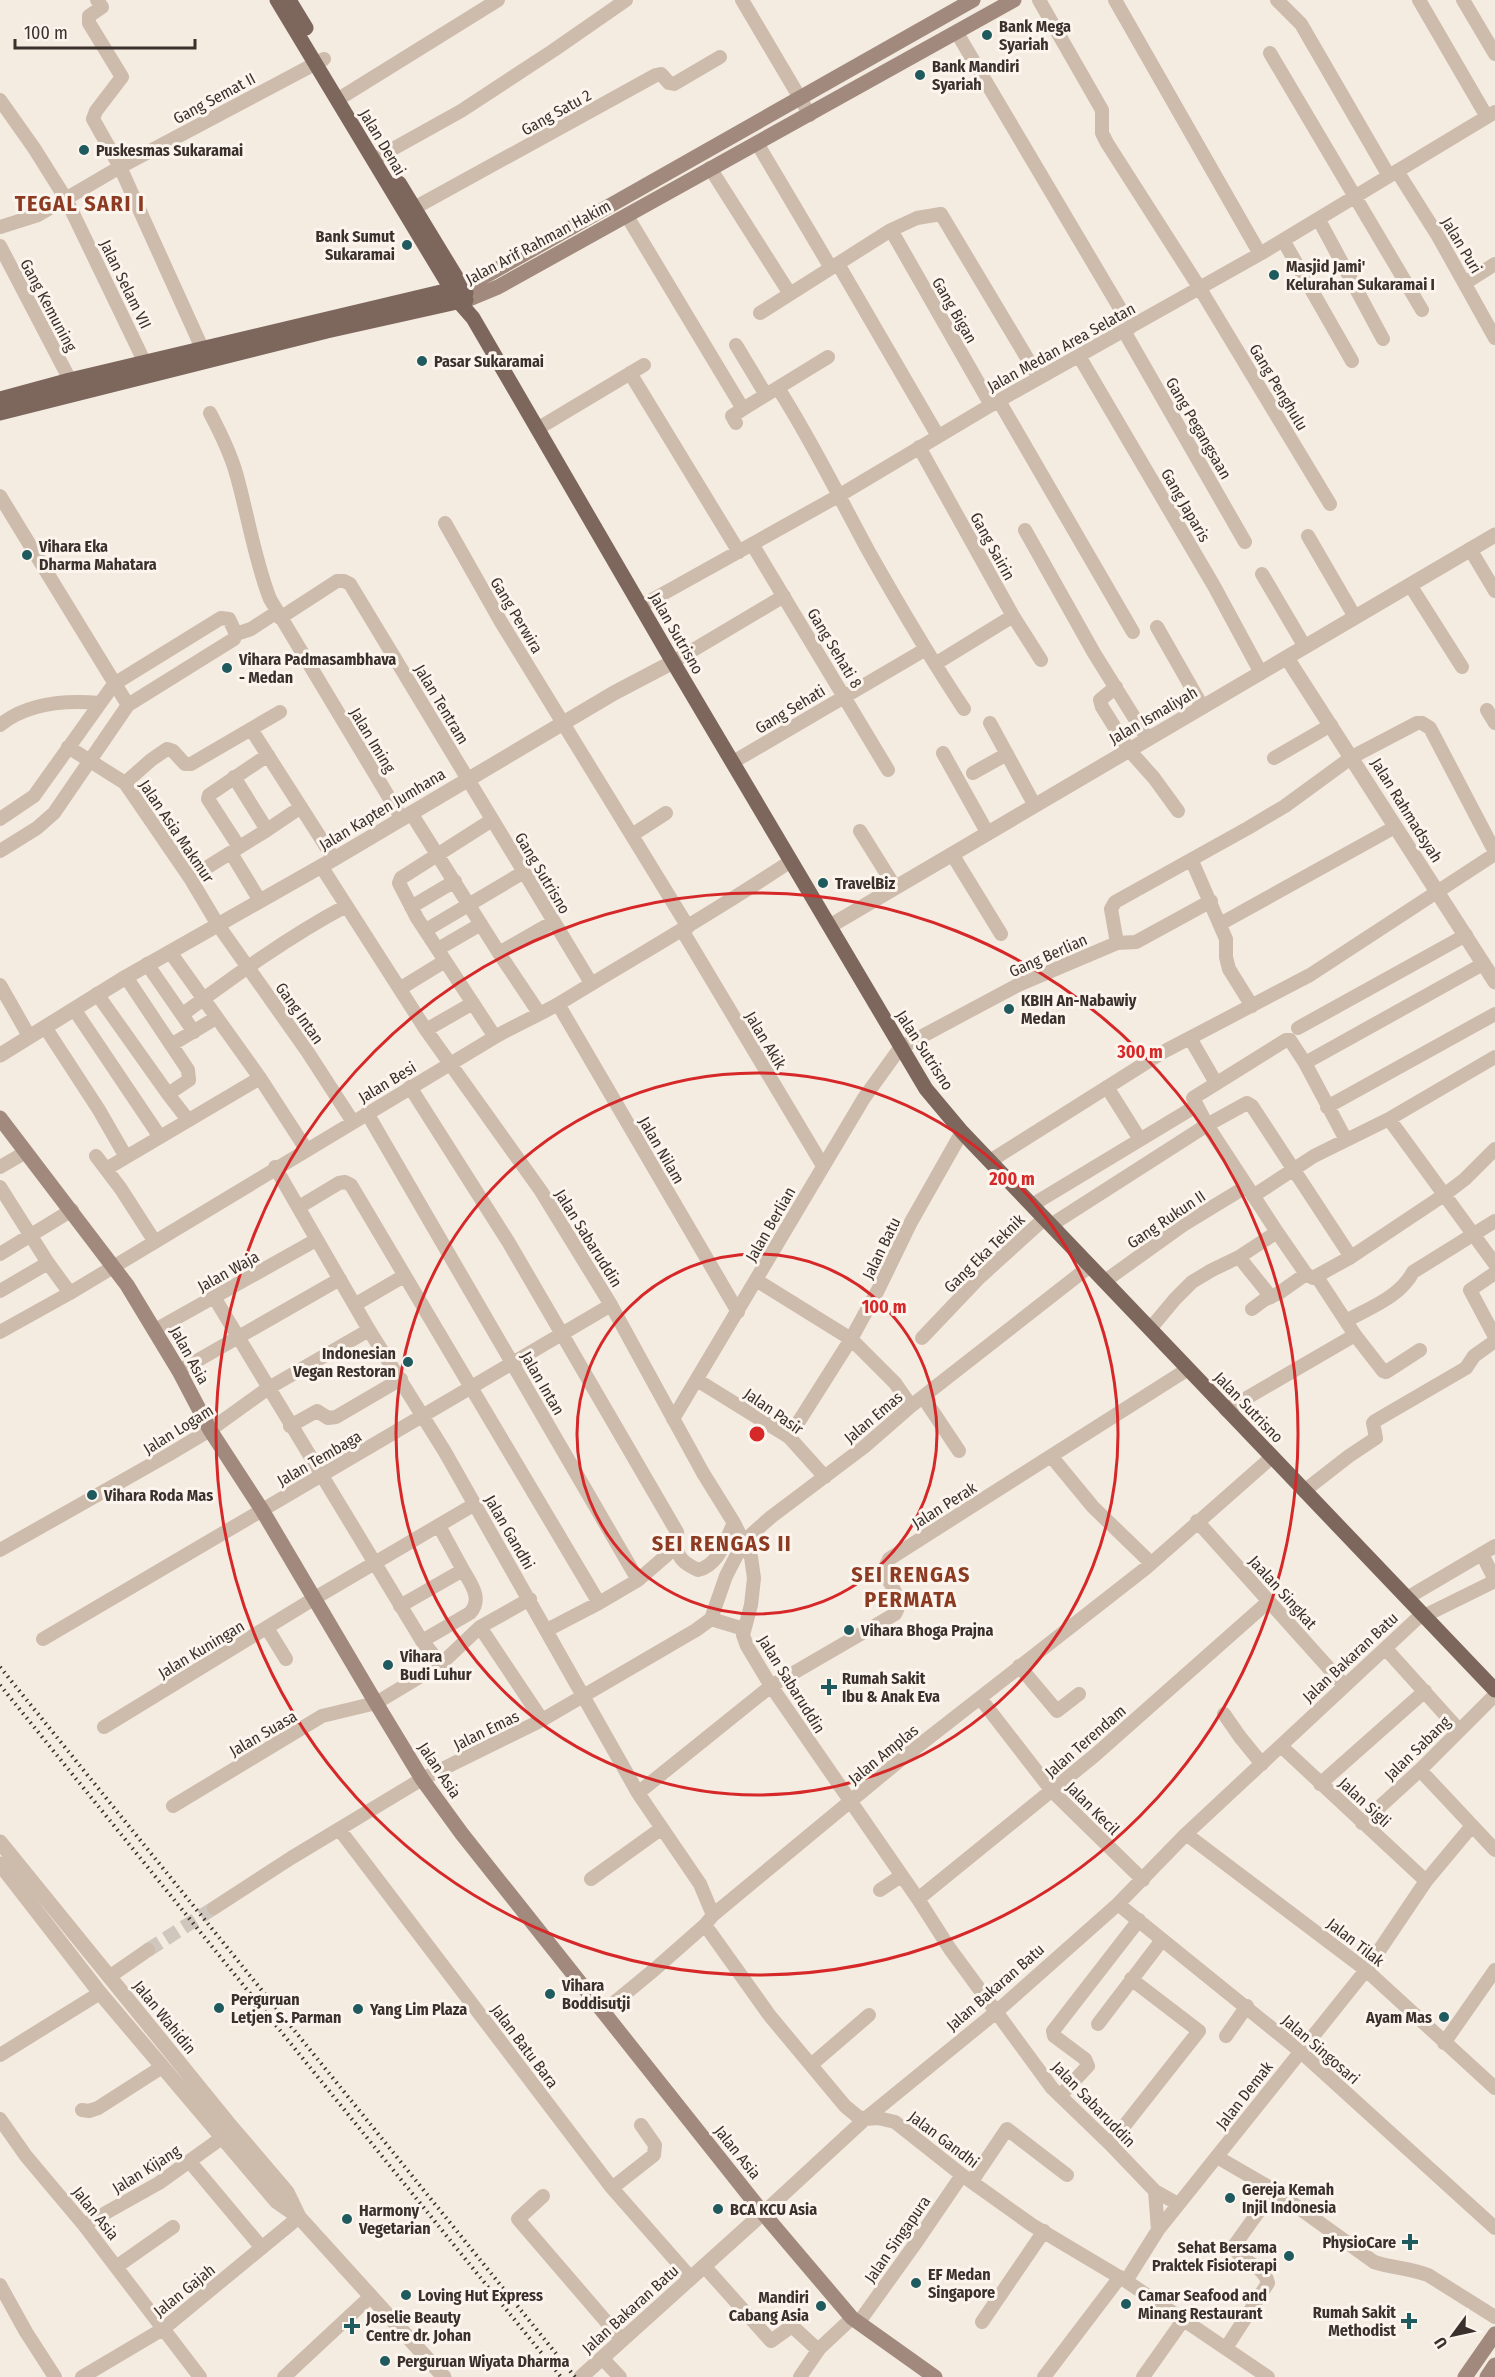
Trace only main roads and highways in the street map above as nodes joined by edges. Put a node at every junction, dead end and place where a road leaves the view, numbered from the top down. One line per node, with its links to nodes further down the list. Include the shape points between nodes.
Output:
1 (277, 0): 6 (main road, Jalan Denai)
2 (289, 0): 6 (main road, Jalan Denai)
3 (972, 0): 5 (main road, Jalan Arif Rahman Hakim)
4 (1014, 0): 8 (main road, Jalan Arif Rahman Hakim, via 498,287)
5 (950, 5): 8 (main road, Jalan Arif Rahman Hakim, via 800,99)
6 (320, 62): 7 (main road, Jalan Denai); 7 (main road, Jalan Denai, via 345,94)
7 (378, 158): 8 (main road, Jalan Denai)
8 (460, 294): 9 (main road, Jalan Arif Rahman Hakim, via 144,361); 10 (main road, Jalan Arif Rahman Hakim); 12 (main road, Jalan Sutrisno, via 926,1089 962,1132)
9 (0, 399)
10 (0, 413)
11 (0, 1118): 15 (main road, Jalan Asia, via 114,1266 422,1779 462,1834 763,2213 856,2320)
12 (1495, 1690)
13 (1495, 2334): 16 (main road)
14 (1495, 2365): 17 (main road)
15 (935, 2377)
16 (1465, 2377)
17 (1487, 2377)

